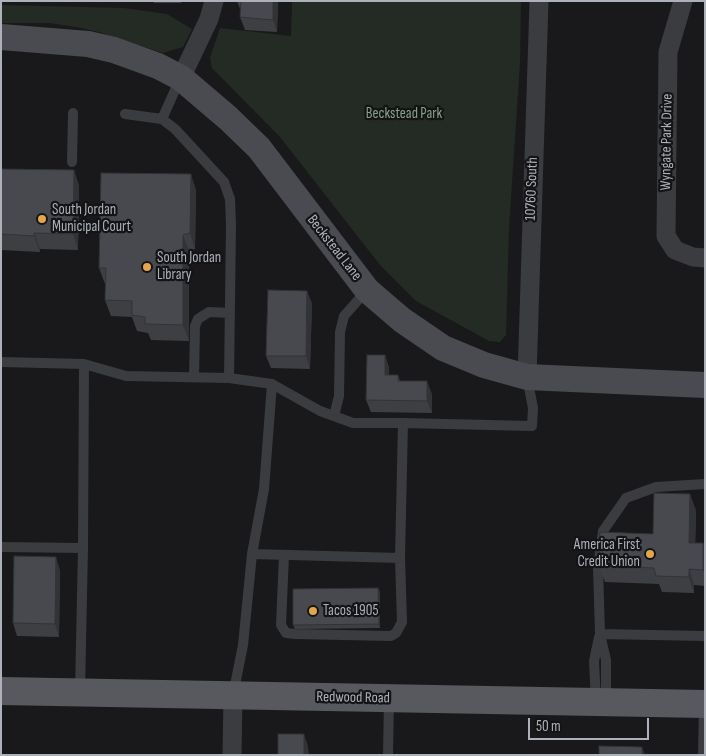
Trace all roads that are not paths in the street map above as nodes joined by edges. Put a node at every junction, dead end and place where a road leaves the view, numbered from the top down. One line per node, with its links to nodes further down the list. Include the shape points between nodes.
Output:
1 (214, 1): 5 (street)
2 (538, 1): 16 (street, 10760 South)
3 (683, 1): 10 (street, Wyngate Park Drive, via 668,52 666,236 675,250)
4 (1, 37): 5 (street, Beckstead Lane, via 88,44 140,60)
5 (181, 78): 8 (lane); 11 (street, Beckstead Lane, via 258,148)
6 (73, 113): 9 (lane)
7 (125, 114): 8 (lane)
8 (162, 119): 12 (lane, via 224,182 230,199)
9 (72, 162)
10 (705, 258)
11 (367, 290): 16 (street, Beckstead Lane, via 402,320 443,348 484,365); 20 (lane, via 344,316 340,332 339,396)
12 (230, 312): 15 (lane, via 209,312 198,319 195,326); 17 (lane)
13 (1, 362): 14 (lane)
14 (84, 364): 15 (lane, via 126,376); 24 (lane)
15 (194, 377): 17 (lane)
16 (527, 377): 19 (street, Beckstead Lane); 21 (lane, via 533,408 532,426)
17 (229, 378): 18 (lane)
18 (272, 384): 20 (lane); 25 (lane, via 264,489)
19 (705, 385)
20 (334, 416): 21 (lane, via 354,423)
21 (403, 424): 27 (lane)
22 (705, 484): 28 (lane, via 656,487 626,498 603,531 598,567)
23 (1, 547): 24 (lane)
24 (83, 548): 31 (lane)
25 (252, 554): 26 (lane); 32 (lane, via 243,645)
26 (284, 555): 27 (lane); 27 (lane, via 281,625 286,633 295,634 391,636 396,633 402,622)
27 (400, 558)
28 (600, 634): 29 (lane); 34 (lane, via 594,661)
29 (705, 636)
30 (1, 692): 31 (main road, Redwood Road)
31 (80, 693): 32 (main road, Redwood Road)
32 (233, 696): 33 (main road, Redwood Road); 36 (street)
33 (389, 698): 34 (main road, Redwood Road); 37 (lane)
34 (601, 702): 35 (main road, Redwood Road)
35 (704, 704): 38 (lane)
36 (232, 755)
37 (388, 755)
38 (704, 755)

